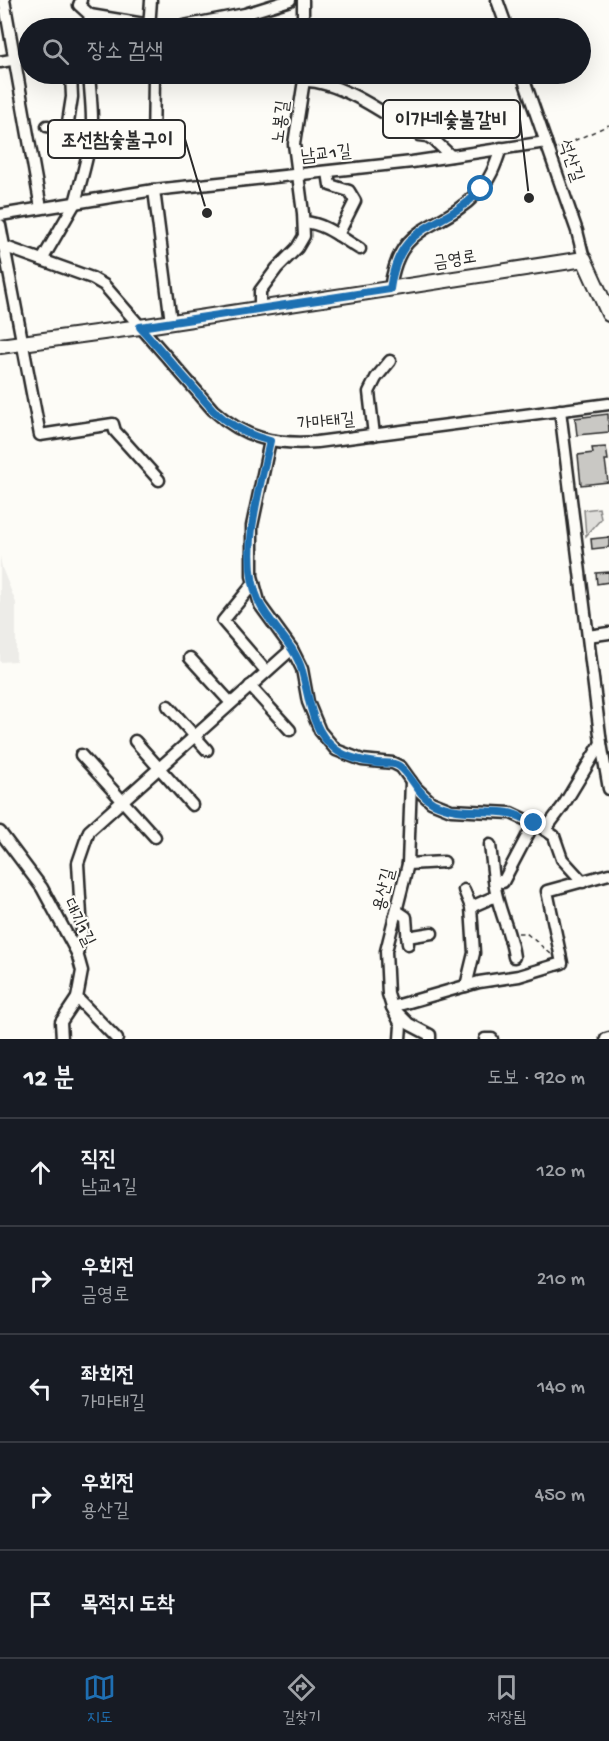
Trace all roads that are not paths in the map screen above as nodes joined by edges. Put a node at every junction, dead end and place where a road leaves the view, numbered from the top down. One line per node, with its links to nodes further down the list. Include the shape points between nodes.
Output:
1 (4, 0): 14 (street)
2 (151, 0): 10 (street)
3 (290, 0): 11 (street)
4 (303, 0): 12 (street)
5 (497, 0): 13 (street)
6 (77, 6): 7 (street)
7 (90, 15): 8 (street); 9 (street)
8 (90, 18)
9 (105, 18)
10 (150, 18)
11 (224, 18)
12 (303, 18)
13 (503, 18)
14 (15, 59): 15 (street); 16 (street); 17 (street)
15 (18, 59)
16 (0, 62)
17 (18, 76)
18 (19, 84): 36 (street)
19 (71, 84): 26 (street)
20 (89, 84): 27 (street)
21 (154, 84): 30 (street)
22 (304, 84): 33 (street, 노봉길, via 294,136)
23 (327, 84): 31 (street, via 368,102 419,135 427,136)
24 (526, 84): 28 (street, 석산길)
25 (47, 126): 26 (street)
26 (67, 129): 27 (street)
27 (91, 133): 35 (street)
28 (548, 147): 29 (street, 남교1길); 43 (street, 석산길)
29 (501, 148): 31 (street, 남교1길); 45 (street, via 478,193 410,240 393,268)
30 (153, 150)
31 (451, 156): 32 (street, 남교1길)
32 (328, 172): 33 (street, 남교1길); 40 (street, via 330,185 350,191 355,201)
33 (297, 175): 34 (street, 남교1길); 38 (street)
34 (154, 190): 35 (street, 남교1길); 48 (street)
35 (75, 203): 36 (street, 남교1길); 44 (street)
36 (41, 208): 37 (street, 남교1길)
37 (0, 215)
38 (304, 222): 40 (street, via 319,224); 46 (street, via 302,241 260,291)
39 (0, 225): 41 (street)
40 (338, 235): 42 (street)
41 (2, 245): 44 (street); 50 (street)
42 (360, 249)
43 (584, 259): 45 (main road, 금영로); 47 (main road)
44 (42, 260): 49 (street, via 97,280)
45 (390, 289): 46 (main road, 금영로)
46 (260, 308): 48 (main road, 금영로)
47 (609, 314)
48 (171, 322): 49 (main road, 금영로)
49 (140, 327): 50 (main road, 금영로); 56 (street, 가마태길, via 224,421 241,432)
50 (22, 343): 51 (main road, 금영로); 57 (street, via 40,435 113,424)
51 (0, 346)
52 (390, 361): 55 (street, via 369,392)
53 (609, 404): 54 (street, 가마태길)
54 (560, 410): 55 (street, 가마태길); 60 (street)
55 (374, 435): 56 (street, 가마태길, via 317,442)
56 (270, 441): 58 (street, via 252,526)
57 (159, 480)
58 (254, 583): 61 (street, via 260,604); 63 (street, via 223,621)
59 (609, 633): 60 (street)
60 (588, 636): 70 (street)
61 (292, 649): 63 (street); 74 (street, via 302,669 308,702 320,732 336,750 362,760 393,763)
62 (190, 658): 65 (street)
63 (266, 671): 64 (street)
64 (250, 686): 65 (street); 67 (street)
65 (231, 703): 68 (street)
66 (168, 706): 68 (street)
67 (290, 730)
68 (194, 736): 71 (street); 73 (street)
69 (135, 741): 73 (street)
70 (601, 743): 75 (street); 79 (street)
71 (207, 750)
72 (81, 755): 76 (street)
73 (158, 768): 76 (street); 77 (street)
74 (411, 781): 78 (street, via 431,802 451,810 511,813); 84 (street, 용산길)
75 (609, 789)
76 (122, 800): 81 (street); 93 (street, via 90,831 78,863 82,933)
77 (192, 805)
78 (534, 823): 79 (street); 86 (street, via 503,882)
79 (545, 830): 87 (street, via 554,836 562,859)
80 (0, 832): 93 (street, 대기1길, via 42,888)
81 (154, 837)
82 (490, 845): 86 (street)
83 (444, 862): 84 (street)
84 (408, 864): 91 (street, 용산길)
85 (609, 874): 87 (street)
86 (494, 880): 89 (street)
87 (583, 882): 95 (street, via 547,891 562,963)
88 (464, 890): 90 (street)
89 (496, 896): 90 (street); 94 (street)
90 (471, 907): 95 (street, via 474,953)
91 (397, 911): 92 (street, via 406,917 408,940); 97 (street, 용산길, via 386,951)
92 (432, 933)
93 (77, 953): 96 (street, 대기1길, via 81,971)
94 (514, 957)
95 (466, 986): 97 (street)
96 (77, 998): 98 (street, 대기1길, via 62,1022); 99 (street)
97 (392, 1007): 100 (street, 용산길, via 401,1025); 101 (street, via 409,1024 430,1035)
98 (62, 1039)
99 (117, 1039)
100 (400, 1039)
101 (430, 1039)
102 (483, 1039): 103 (street)
103 (492, 1039)

